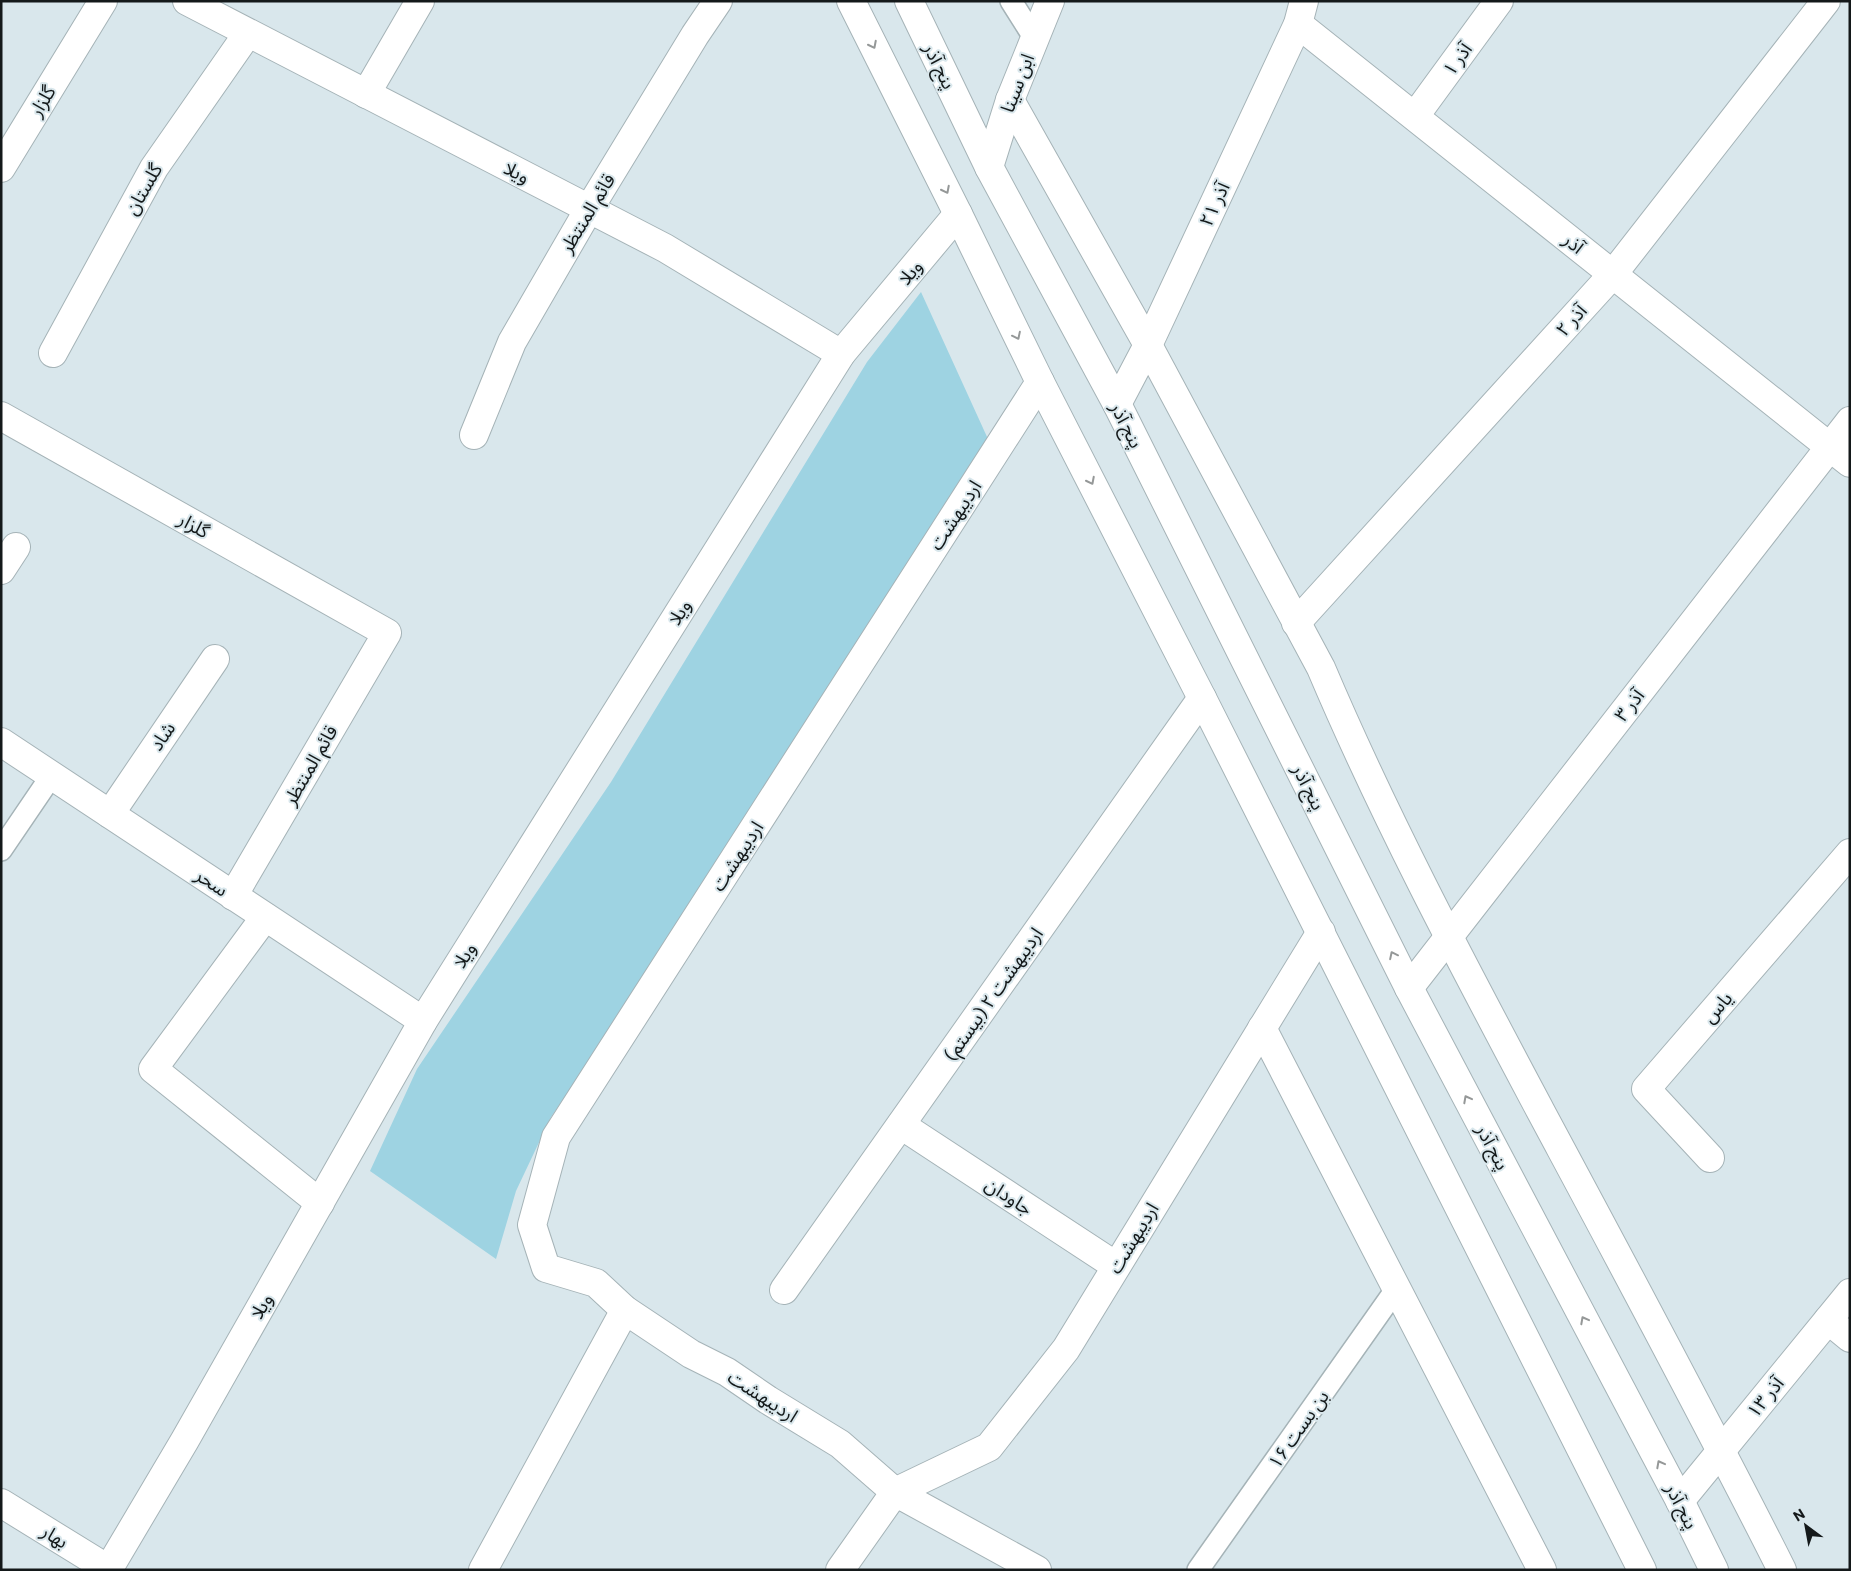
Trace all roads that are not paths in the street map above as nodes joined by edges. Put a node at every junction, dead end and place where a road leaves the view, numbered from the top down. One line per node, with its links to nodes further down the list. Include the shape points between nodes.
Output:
1 (103, 1): 18 (street, گلزار)
2 (186, 1): 12 (street, ویلا)
3 (420, 1): 14 (street)
4 (718, 1): 19 (street, قائم المنتظر)
5 (851, 1): 20 (street, one-way to 20)
6 (909, 1): 17 (street, پنج آذر)
7 (1011, 1): 13 (lane)
8 (1050, 1): 13 (street, ابن سینا)
9 (1500, 1): 16 (street, آذر ۱)
10 (1826, 1): 21 (street, آذر ۲)
11 (1301, 13): 16 (street, آذر); 22 (street, آذر ۲۱)
12 (248, 33): 14 (street, ویلا); 23 (street, گلستان, via 154,168)
13 (1035, 39): 15 (street, ابن سینا)
14 (366, 94): 19 (street, ویلا)
15 (1010, 100): 17 (street, ابن سینا); 22 (street)
16 (1415, 116): 21 (street, آذر)
17 (988, 167): 26 (street, پنج آذر)
18 (1, 168)
19 (589, 209): 24 (street, ویلا, via 665,248); 29 (street, قائم المنتظر, via 512,342)
20 (958, 214): 24 (street, ویلا); 25 (street, one-way to 25)
21 (1613, 274): 30 (street, آذر); 33 (street, آذر ۲)
22 (1148, 345): 26 (street, آذر ۲۱); 33 (street)
23 (53, 353)
24 (842, 354): 47 (street, ویلا)
25 (1040, 382): 36 (street, one-way to 36); 56 (street, اردیبهشت, via 556,1137 532,1225 546,1268 596,1282)
26 (1117, 404): 46 (street, پنج آذر, one-way to 26)
27 (1, 416): 34 (street, گلزار)
28 (1850, 421): 30 (street, آذر ۳)
29 (474, 435)
30 (1840, 455): 45 (street, آذر ۳)
31 (16, 547): 32 (street)
32 (1, 570)
33 (1296, 623): 45 (street, via 1321,668)
34 (387, 633): 42 (street, قائم المنتظر)
35 (215, 659): 39 (street, شاد)
36 (1202, 698): 44 (street); 49 (street, اردیبهشت ۲ (بیستم))
37 (1, 742): 38 (street, سحر)
38 (52, 775): 39 (street, سحر); 40 (lane)
39 (110, 814): 42 (street, سحر)
40 (1, 850)
41 (1850, 853): 50 (street, یاس, via 1646,1089)
42 (233, 896): 43 (street, سحر)
43 (265, 917): 47 (street, سحر); 51 (street, via 153,1069)
44 (1320, 932): 48 (street, اردیبهشت); 69 (street)
45 (1448, 938): 46 (street, آذر ۳); 59 (street)
46 (1408, 988): 61 (street, پنج آذر, one-way to 46)
47 (423, 1021): 51 (street, ویلا)
48 (1262, 1028): 52 (street, اردیبهشت); 53 (street)
49 (901, 1125): 52 (street, جاودان); 54 (street, اردیبهشت ۲ (بیستم))
50 (1710, 1158)
51 (320, 1202): 63 (street, ویلا)
52 (1116, 1266): 60 (street, اردیبهشت, via 1066,1349 989,1447)
53 (1396, 1288): 67 (lane, بن بست ۱۶); 68 (street)
54 (784, 1290)
55 (1850, 1293): 57 (street, ۱۳ آذر)
56 (625, 1310): 60 (street, اردیبهشت, via 840,1444); 64 (street)
57 (1828, 1320): 58 (street); 59 (street, ۱۳ آذر)
58 (1850, 1338)
59 (1721, 1450): 61 (street, ۱۳ آذر); 71 (street)
60 (895, 1492): 65 (street, اردیبهشت); 66 (street)
61 (1680, 1501): 70 (street, پنج آذر)
62 (1, 1503): 63 (street, بهار)
63 (108, 1570)
64 (483, 1570)
65 (840, 1570)
66 (1037, 1570)
67 (1198, 1570)
68 (1542, 1570)
69 (1642, 1570)
70 (1714, 1570)
71 (1782, 1570)

